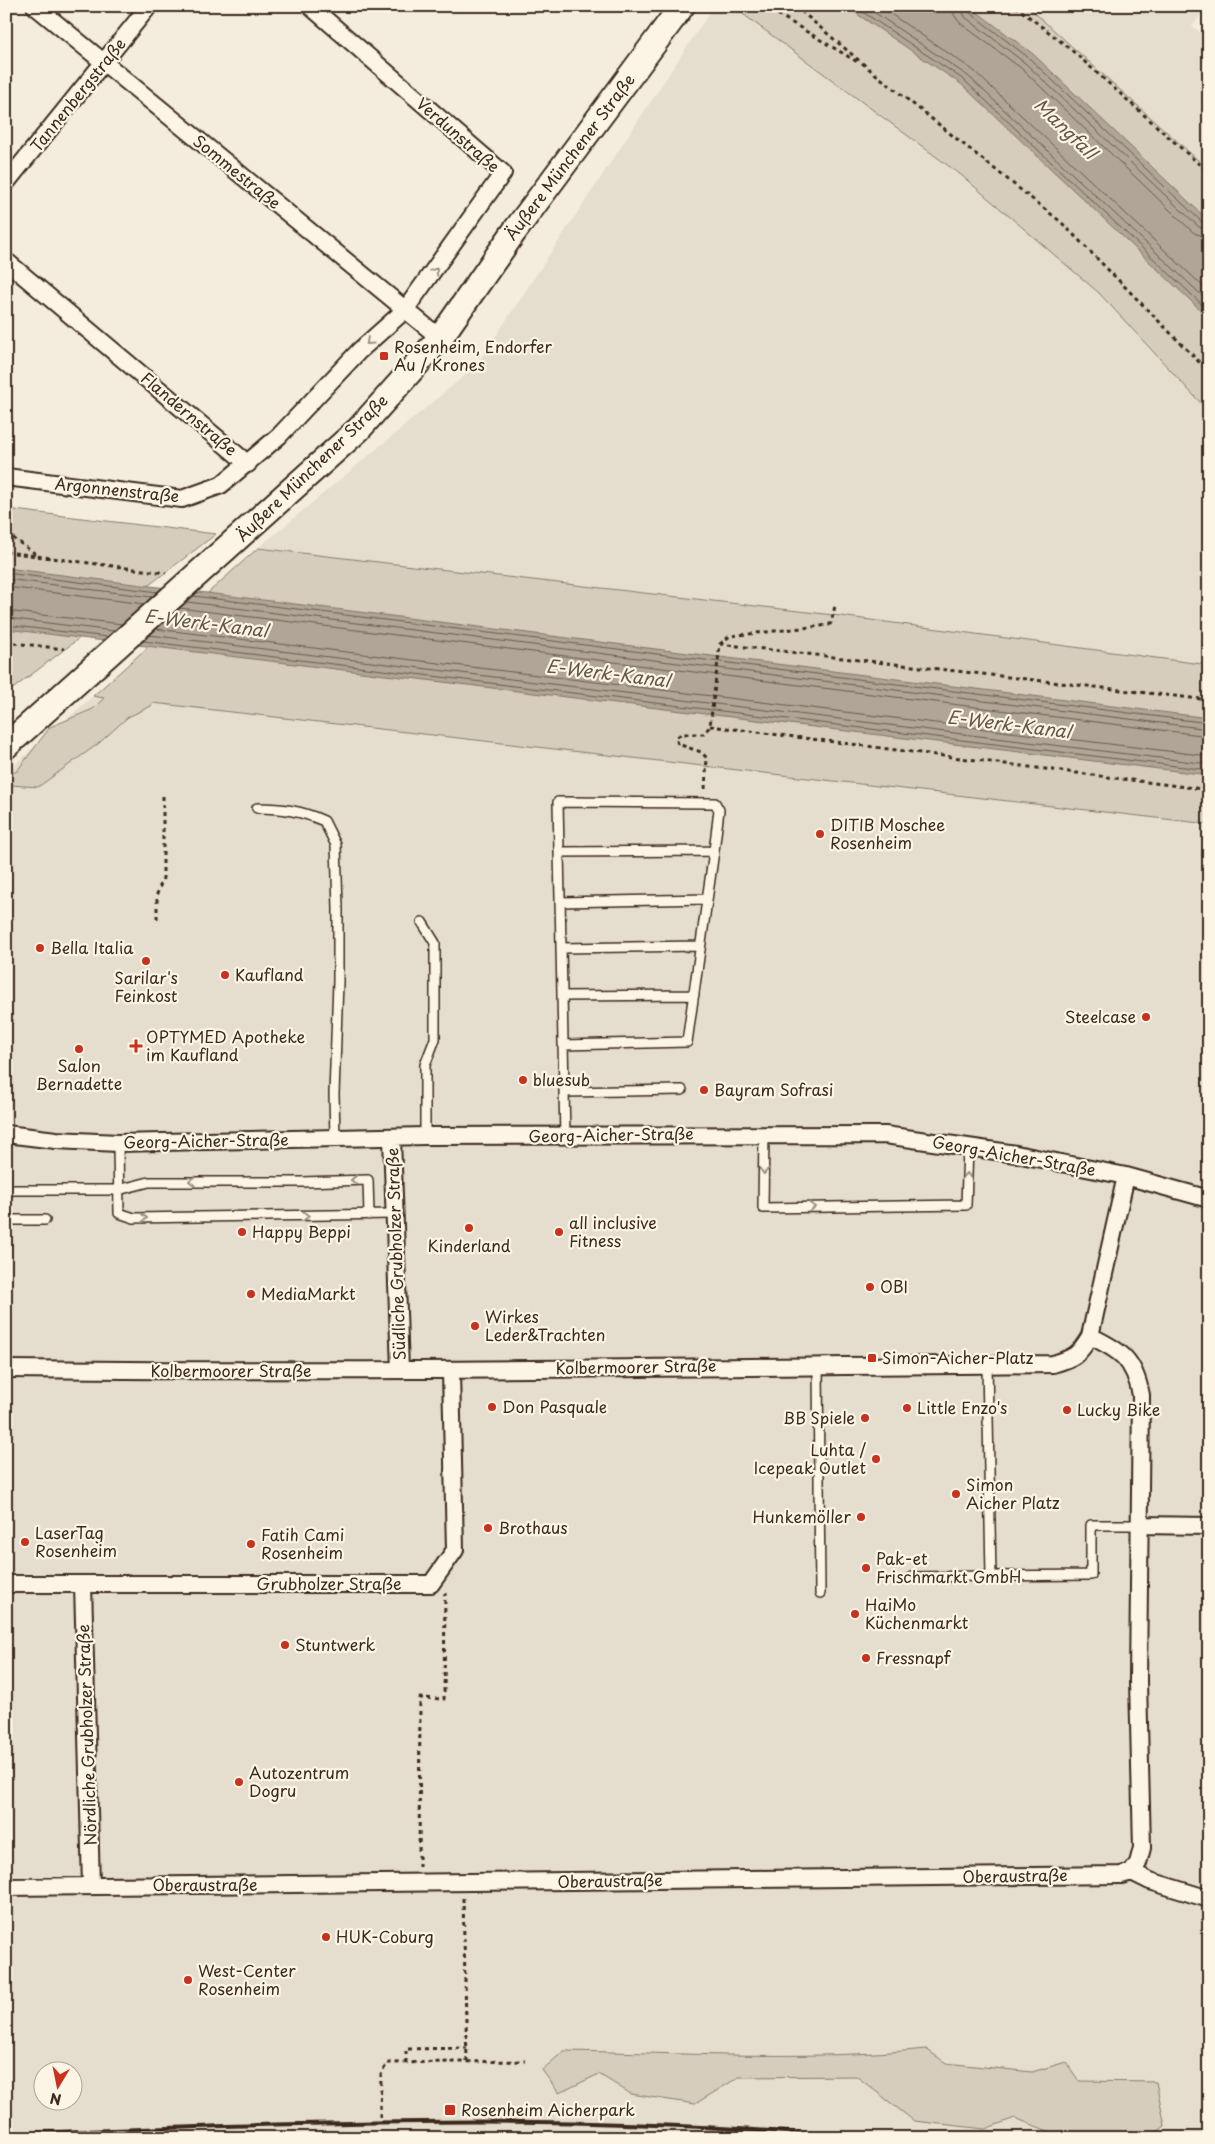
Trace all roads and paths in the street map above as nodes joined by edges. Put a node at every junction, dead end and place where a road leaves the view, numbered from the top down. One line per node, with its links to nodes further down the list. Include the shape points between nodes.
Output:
1 (35, 6): 8 (street, Sommestraße)
2 (149, 6): 8 (street, Tannenbergstraße)
3 (310, 6): 13 (street, Verdunstraße, one-way to 3, via 503,173)
4 (682, 6): 14 (main road, Äußere Münchener Straße, via 514,232)
5 (764, 6): 9 (path)
6 (795, 6): 9 (path)
7 (1016, 6): 10 (path, via 1068,47)
8 (103, 63): 11 (street, Tannenbergstraße); 13 (street, Sommestraße)
9 (868, 68): 15 (path, via 1061,222)
10 (1209, 173)
11 (6, 183)
12 (6, 261): 16 (street, Flandernstraße)
13 (405, 310): 14 (street, Sommestraße); 16 (street, Flandernstraße, one-way to 16, via 359,351)
14 (440, 338): 21 (main road, Äußere Münchener Straße, via 359,429)
15 (1209, 372)
16 (248, 464): 17 (street, Argonnenstraße, via 222,485 182,499)
17 (6, 477)
18 (6, 533): 20 (path)
19 (6, 552): 20 (path)
20 (37, 556): 21 (path)
21 (194, 577): 28 (main road, Äußere Münchener Straße)
22 (835, 606): 24 (path, via 829,625 730,636)
23 (6, 642): 25 (path)
24 (720, 644): 26 (path); 27 (path)
25 (64, 649)
26 (1209, 700)
27 (710, 726): 29 (path, via 704,734 681,734 676,738 678,744 702,752 707,758); 30 (path)
28 (6, 746)
29 (706, 777)
30 (1209, 790)
31 (163, 794): 37 (path, via 163,878 158,894)
32 (257, 808): 51 (lane, via 282,808 324,821 336,845)
33 (714, 851): 34 (lane); 34 (lane, via 719,810 715,803 558,802); 35 (lane)
34 (560, 852): 36 (lane)
35 (707, 899): 36 (lane); 39 (lane)
36 (560, 902): 40 (lane)
37 (157, 919)
38 (422, 922): 48 (lane, via 435,943 435,1039 425,1065)
39 (700, 946): 40 (lane); 41 (lane)
40 (561, 948): 42 (lane)
41 (694, 995): 42 (lane); 43 (lane, via 687,1042)
42 (562, 996): 43 (lane)
43 (563, 1045): 45 (lane)
44 (682, 1090): 45 (lane)
45 (564, 1092): 49 (lane)
46 (6, 1134): 52 (street, Georg-Aicher-Straße)
47 (764, 1134): 49 (street, Georg-Aicher-Straße); 53 (street, Georg-Aicher-Straße, via 885,1135); 53 (lane, one-way to 53, via 763,1208 966,1206)
48 (425, 1136): 49 (street, Georg-Aicher-Straße); 50 (street, Georg-Aicher-Straße)
49 (564, 1137)
50 (392, 1138): 51 (street, Georg-Aicher-Straße); 58 (street, Südliche Grubholzer Straße)
51 (336, 1139): 52 (street, Georg-Aicher-Straße)
52 (118, 1143): 56 (lane)
53 (968, 1147): 54 (street, Georg-Aicher-Straße)
54 (1126, 1176): 57 (street, Georg-Aicher-Straße); 62 (street, Kolbermoorer Straße)
55 (6, 1190): 56 (lane)
56 (118, 1190): 59 (lane, one-way to 59, via 119,1213 134,1218); 59 (lane, one-way to 56, via 368,1180 149,1182)
57 (1209, 1199)
58 (394, 1214): 59 (lane); 66 (street, Südliche Grubholzer Straße)
59 (369, 1215)
60 (6, 1220): 61 (lane)
61 (45, 1220)
62 (1090, 1336): 63 (street, Kolbermoorer Straße, via 1073,1358 1053,1364); 68 (street, via 1111,1346 1137,1375 1141,1395)
63 (988, 1364): 64 (street, Kolbermoorer Straße); 71 (lane)
64 (818, 1365): 67 (street, Kolbermoorer Straße); 75 (lane)
65 (6, 1369): 66 (street, Kolbermoorer Straße)
66 (400, 1370): 67 (street, Kolbermoorer Straße)
67 (451, 1371): 70 (street, Grubholzer Straße, via 455,1550)
68 (1140, 1525): 69 (street); 71 (lane, via 1091,1525 1091,1576); 76 (street, via 1138,1681 1142,1848)
69 (1209, 1526)
70 (446, 1563): 74 (street, Grubholzer Straße, via 431,1584); 77 (path, via 444,1699 420,1698)
71 (990, 1576): 72 (lane)
72 (912, 1577)
73 (6, 1584): 74 (street, Grubholzer Straße)
74 (83, 1584): 79 (street, Nördliche Grubholzer Straße)
75 (820, 1593)
76 (1132, 1872): 78 (street, Oberaustraße, via 1121,1876); 81 (street, via 1150,1881)
77 (419, 1883): 78 (street, Oberaustraße); 79 (street, Oberaustraße)
78 (463, 1883): 82 (path)
79 (91, 1886): 80 (street, Oberaustraße)
80 (6, 1887)
81 (1209, 1898)
82 (467, 2048): 84 (path); 85 (path, via 406,2049)
83 (525, 2061): 84 (path)
84 (467, 2062): 85 (path)
85 (406, 2063): 86 (path, via 387,2063 380,2075)
86 (380, 2117)

